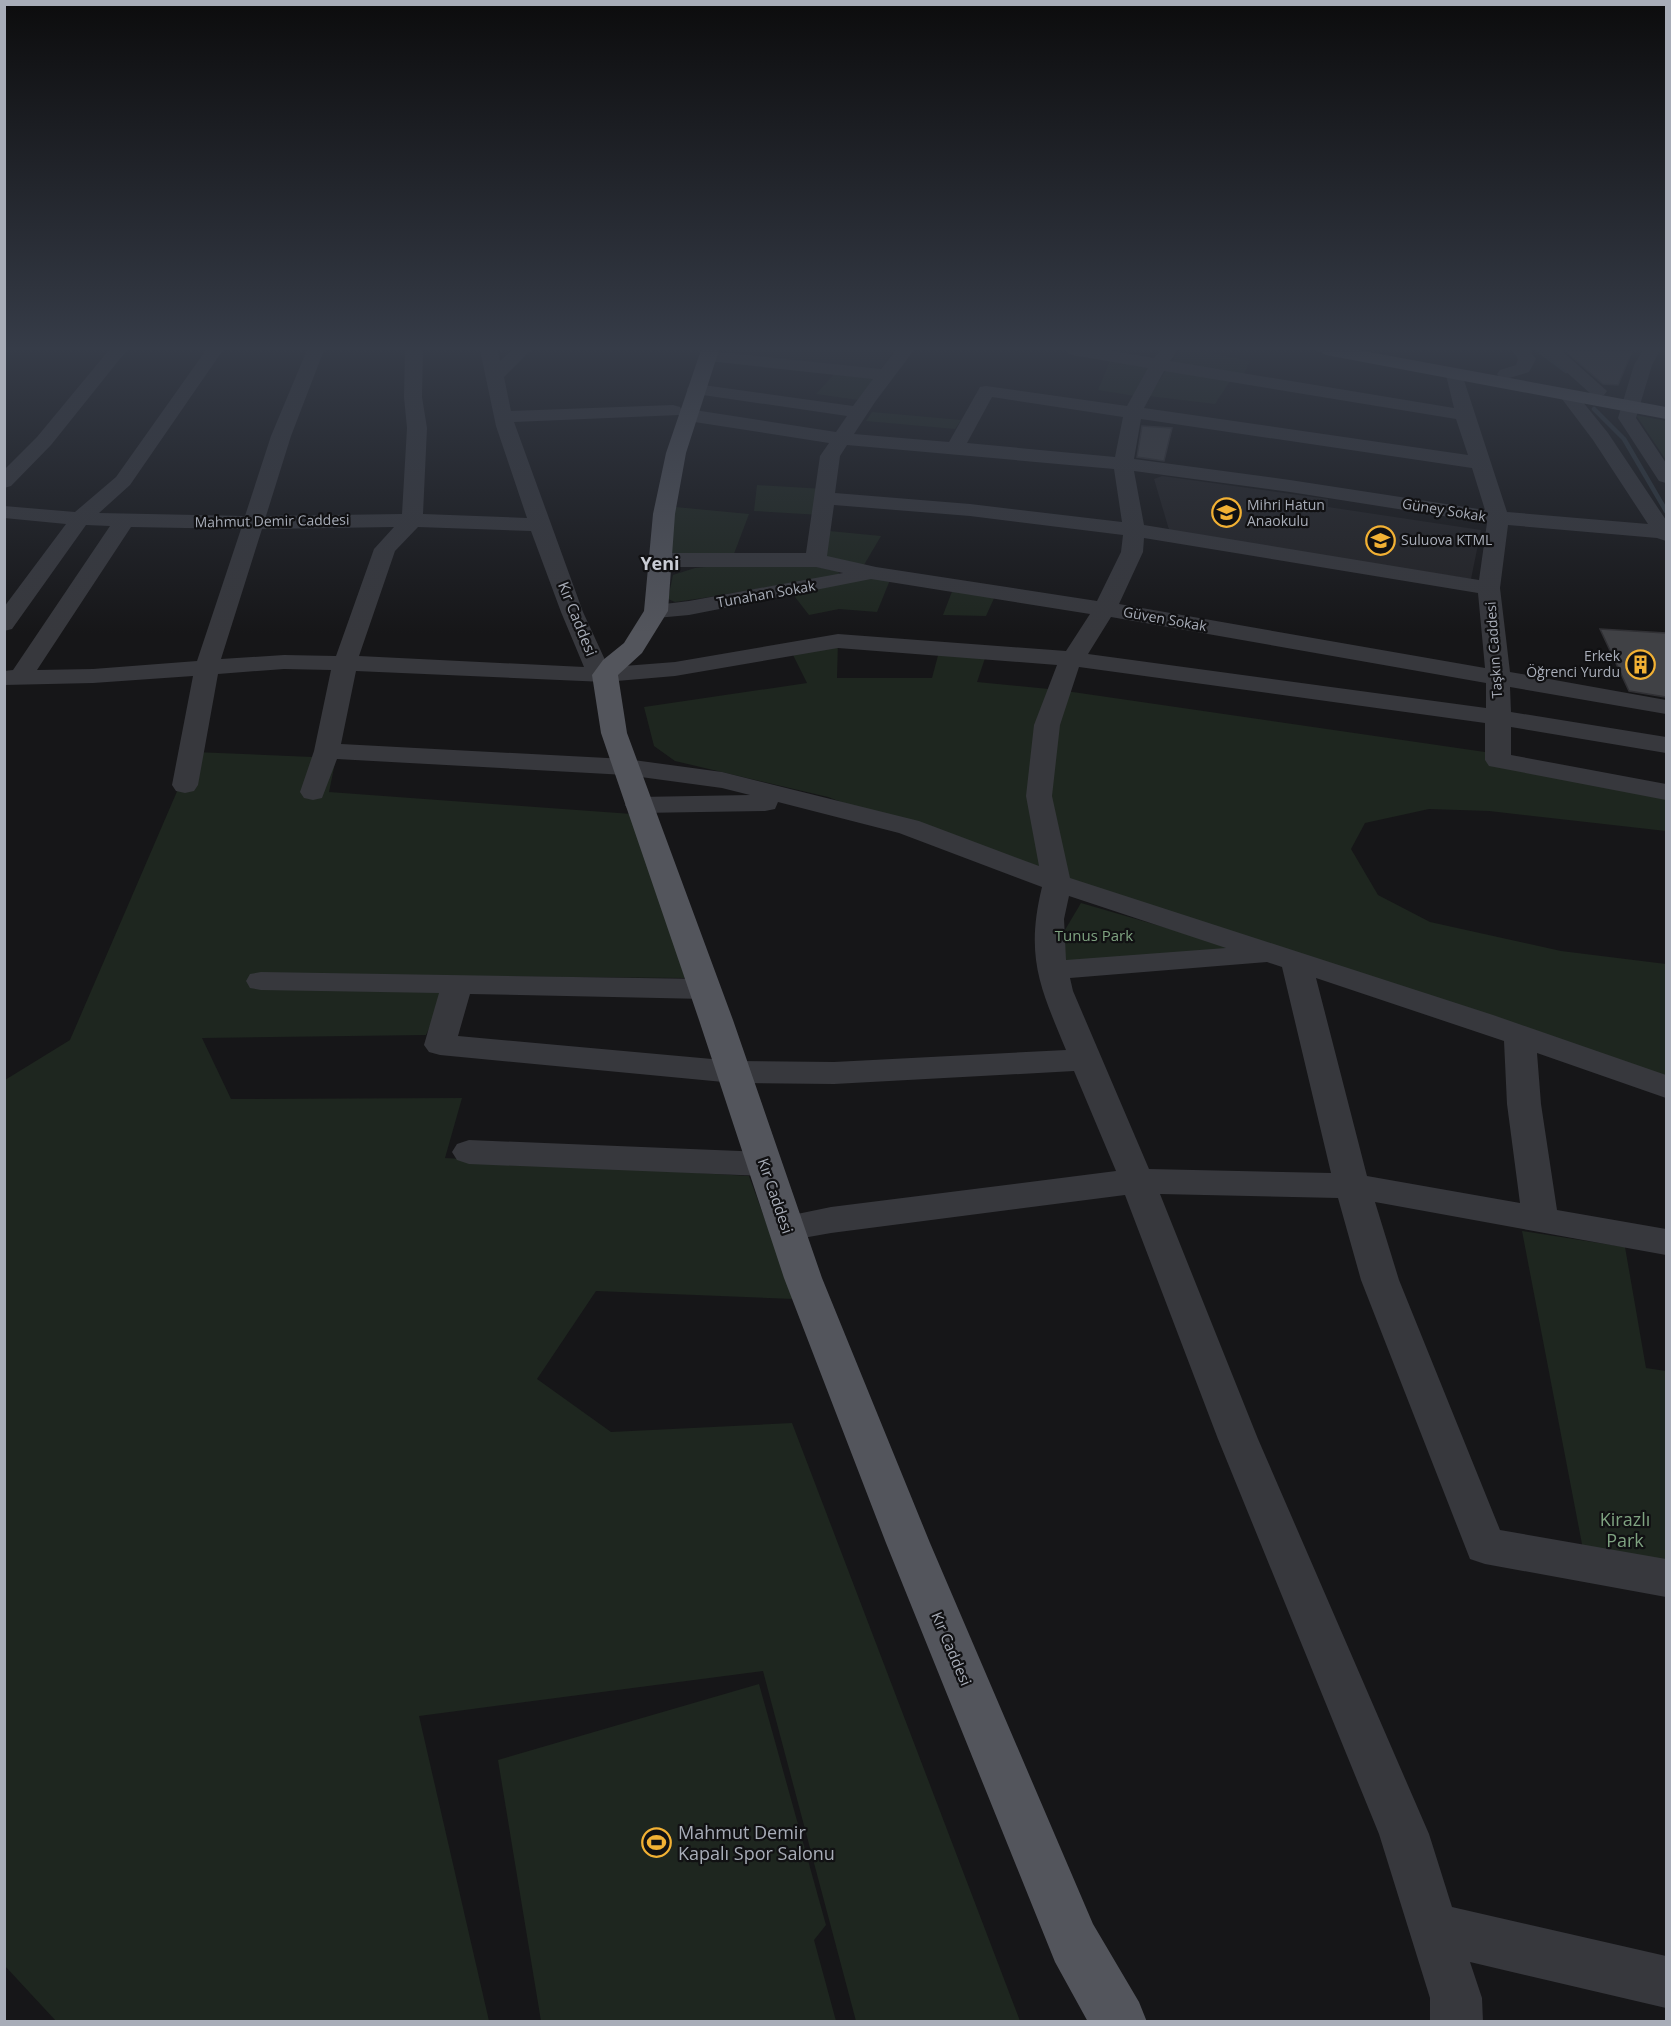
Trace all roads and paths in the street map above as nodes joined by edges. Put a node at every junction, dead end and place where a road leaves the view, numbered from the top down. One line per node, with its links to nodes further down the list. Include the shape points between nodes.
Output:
1 (41, 445): 20 (street)
2 (149, 445): 24 (street, via 123,481)
3 (278, 445): 27 (street)
4 (416, 445): 26 (street)
5 (512, 445): 28 (street, Kır Caddesi)
6 (669, 445): 41 (main road, via 650,499 640,598)
7 (677, 445): 31 (main road, via 664,514)
8 (837, 445): 21 (street, via 830,456)
9 (911, 445): 16 (street, Güney Sokak)
10 (957, 445): 16 (street)
11 (1127, 445): 18 (street)
12 (1356, 445): 17 (street)
13 (1473, 445): 17 (street, Taşkın Caddesi)
14 (1606, 445): 30 (street)
15 (1645, 445): 19 (street)
16 (955, 448): 18 (street, Güney Sokak)
17 (1479, 463): 23 (street, Taşkın Caddesi)
18 (1123, 464): 23 (street, Güney Sokak); 29 (street)
19 (1666, 477)
20 (4, 482)
21 (823, 498): 29 (street, via 970,510); 32 (street)
22 (4, 512): 24 (street, Mahmut Demir Caddesi)
23 (1498, 518): 30 (street, Güney Sokak); 34 (street, Taşkın Caddesi)
24 (80, 519): 25 (street, Mahmut Demir Caddesi); 37 (street)
25 (125, 520): 27 (street, Mahmut Demir Caddesi); 43 (street)
26 (412, 520): 27 (street, Mahmut Demir Caddesi); 28 (street, Mahmut Demir Caddesi); 39 (street, via 385,549)
27 (254, 522): 40 (street)
28 (540, 525): 41 (street, Kır Caddesi, via 596,665)
29 (1134, 530): 34 (street); 35 (street, via 1132,552)
30 (1666, 534)
31 (661, 560): 32 (street, Güven Sokak); 36 (main road)
32 (816, 560): 33 (street, Güven Sokak)
33 (876, 573): 35 (street, Güven Sokak); 36 (street, Tunahan Sokak)
34 (1489, 588): 42 (street, Taşkın Caddesi)
35 (1105, 609): 38 (street); 42 (street, Güven Sokak)
36 (656, 611): 41 (main road, via 633,648)
37 (4, 624)
38 (1072, 659): 41 (street, via 838,641 675,669); 45 (street); 54 (street, via 1047,725 1039,796)
39 (345, 663): 40 (street); 41 (street); 47 (street)
40 (207, 666): 43 (street); 49 (street)
41 (608, 670): 48 (main road, Kır Caddesi, via 614,733)
42 (1498, 676): 44 (street, Güven Sokak); 45 (street, Taşkın Caddesi)
43 (12, 678)
44 (1666, 706)
45 (1498, 716): 46 (street); 51 (street, Taşkın Caddesi, via 1498,760)
46 (1666, 745)
47 (327, 750): 48 (street); 50 (street)
48 (626, 767): 52 (street, via 722,780); 53 (main road, Kır Caddesi)
49 (184, 785)
50 (314, 792)
51 (1666, 792)
52 (811, 804): 53 (street); 54 (street, via 909,827)
53 (639, 805): 59 (main road, Kır Caddesi)
54 (1057, 883): 55 (street); 56 (street, via 1049,919)
55 (1284, 957): 56 (street); 60 (street); 67 (street)
56 (1053, 970): 61 (street, via 1057,991)
57 (261, 981): 58 (street)
58 (457, 984): 59 (street); 62 (street, via 440,1046)
59 (705, 988): 62 (main road, Kır Caddesi)
60 (1520, 1036): 63 (street); 68 (street, via 1524,1104)
61 (1086, 1060): 62 (street, via 834,1073); 66 (street)
62 (734, 1072): 65 (main road, Kır Caddesi)
63 (1666, 1087)
64 (469, 1152): 65 (street)
65 (765, 1164): 69 (main road, Kır Caddesi)
66 (1137, 1181): 67 (street); 69 (street); 72 (street, via 1238,1439 1404,1834)
67 (1352, 1186): 68 (street); 71 (street, via 1380,1280 1485,1546)
68 (1540, 1220): 70 (street)
69 (786, 1228): 74 (main road, Kır Caddesi, via 908,1543 1074,1943)
70 (1666, 1242)
71 (1666, 1578)
72 (1434, 1928): 73 (street); 75 (street, via 1456,1998)
73 (1666, 1982)
74 (1119, 2022)
75 (1457, 2022)

